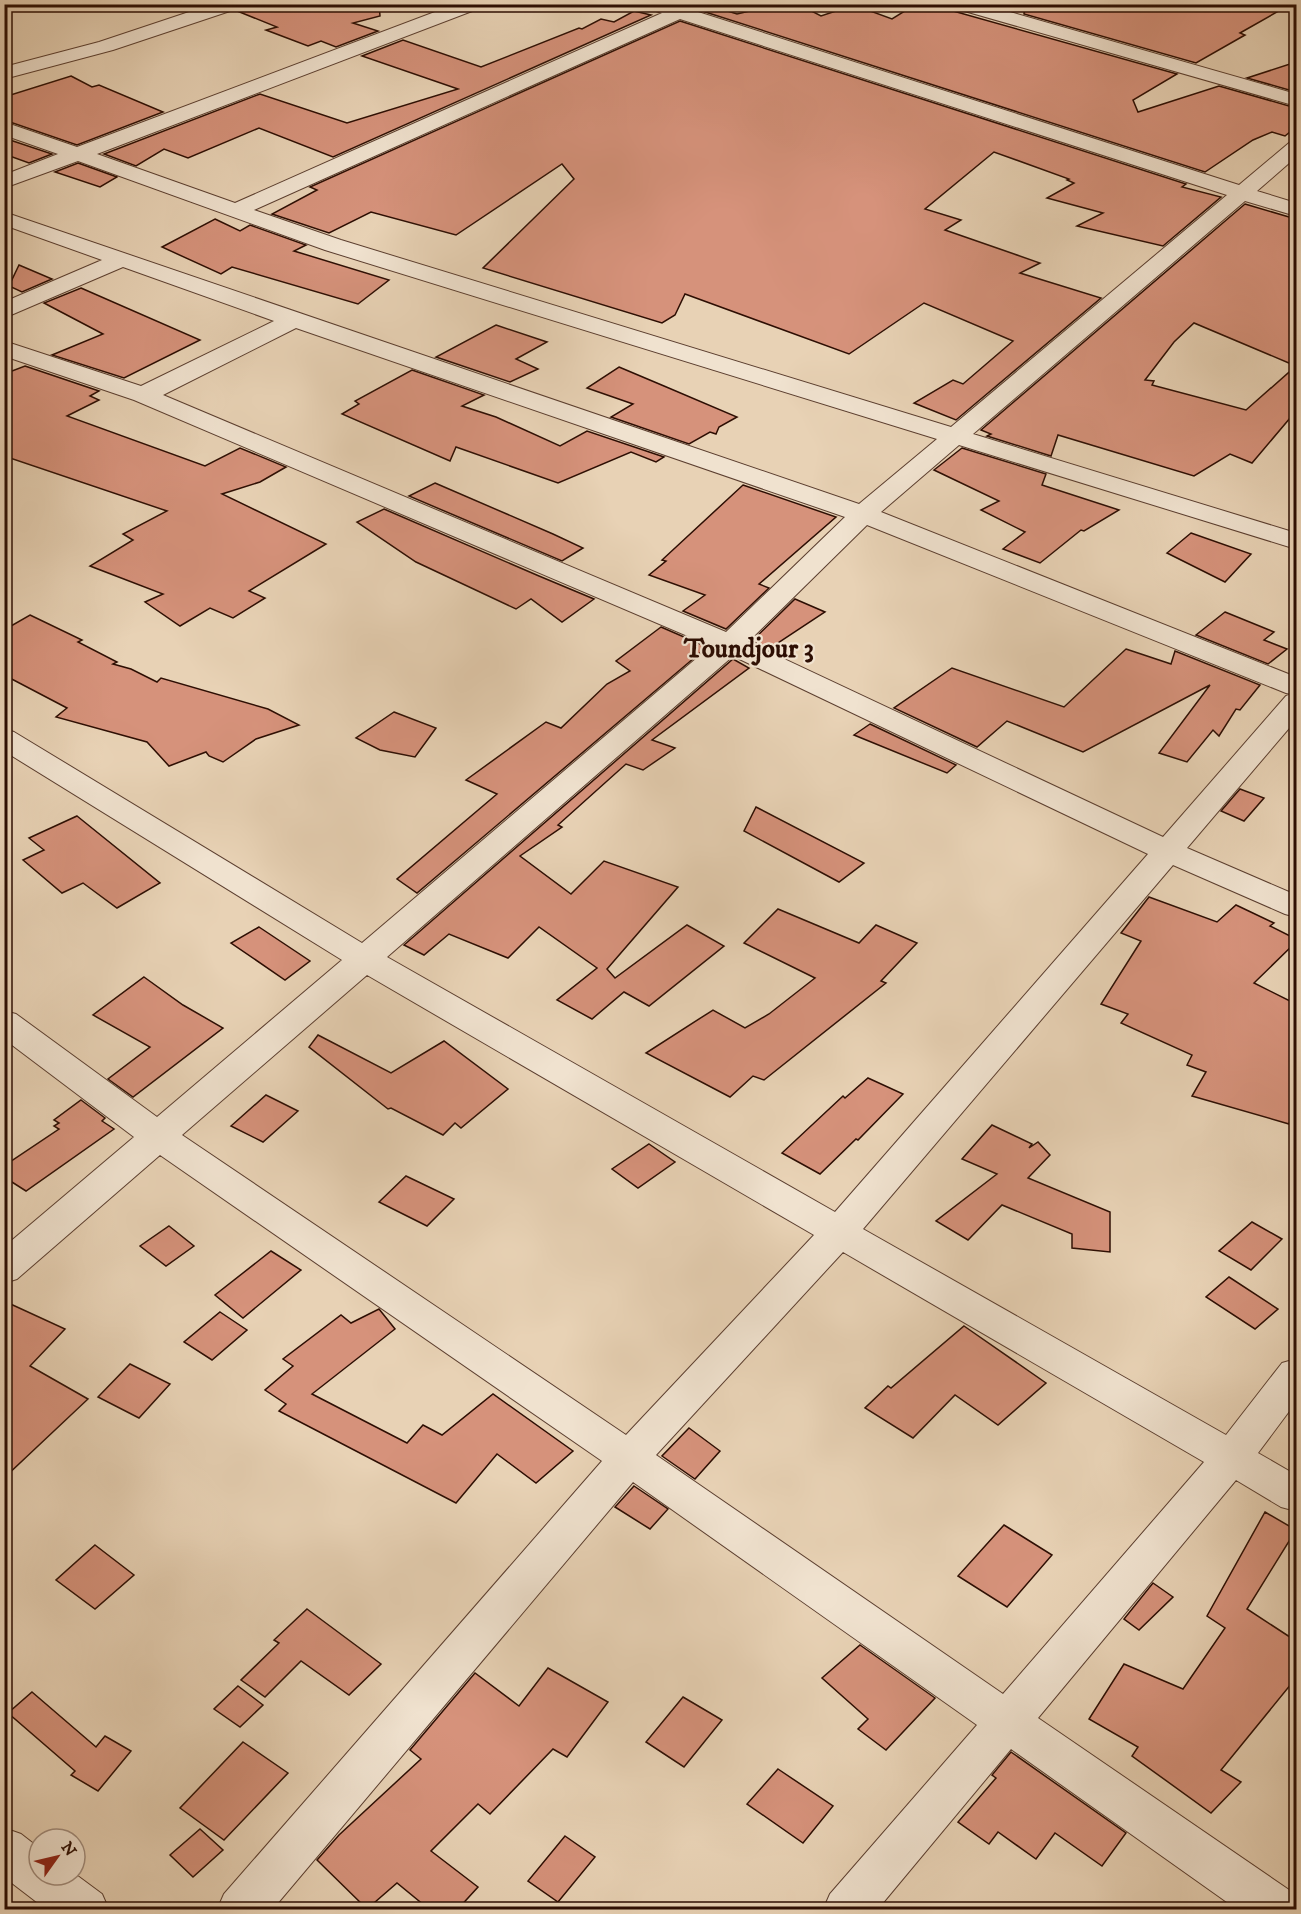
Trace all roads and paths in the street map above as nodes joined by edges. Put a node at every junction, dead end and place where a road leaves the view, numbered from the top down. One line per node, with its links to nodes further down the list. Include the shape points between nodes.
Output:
1 (233, 4): 6 (street, via 106,46)
2 (474, 4): 10 (street)
3 (653, 4): 5 (street)
4 (960, 4): 7 (street)
5 (686, 8): 12 (street); 13 (street)
6 (4, 73)
7 (1296, 100)
8 (4, 128): 10 (street)
9 (1296, 147): 12 (street)
10 (79, 154): 11 (street); 13 (street)
11 (4, 182)
12 (1242, 192): 14 (street); 21 (street)
13 (236, 210): 21 (street, via 333,245)
14 (1296, 210)
15 (4, 218): 16 (street)
16 (121, 260): 17 (street); 18 (street)
17 (4, 311)
18 (294, 320): 20 (street); 22 (street)
19 (4, 348): 20 (street)
20 (143, 395): 24 (street)
21 (954, 436): 22 (street); 23 (street)
22 (863, 514): 24 (street); 25 (street)
23 (1296, 541)
24 (730, 644): 28 (street); 30 (street)
25 (1296, 687)
26 (1296, 702): 28 (street)
27 (4, 738): 30 (street)
28 (1168, 850): 29 (street); 33 (street)
29 (1296, 907)
30 (363, 958): 32 (street); 33 (street)
31 (4, 1022): 32 (street)
32 (158, 1136): 34 (street); 37 (street)
33 (838, 1233): 36 (street); 37 (street)
34 (4, 1269)
35 (1296, 1374): 36 (street)
36 (1232, 1457): 38 (street); 39 (street)
37 (629, 1458): 39 (street); 42 (street)
38 (1296, 1495)
39 (1006, 1719): 43 (street); 44 (street)
40 (4, 1849): 41 (street)
41 (85, 1910)
42 (241, 1910)
43 (846, 1910)
44 (1278, 1910)

